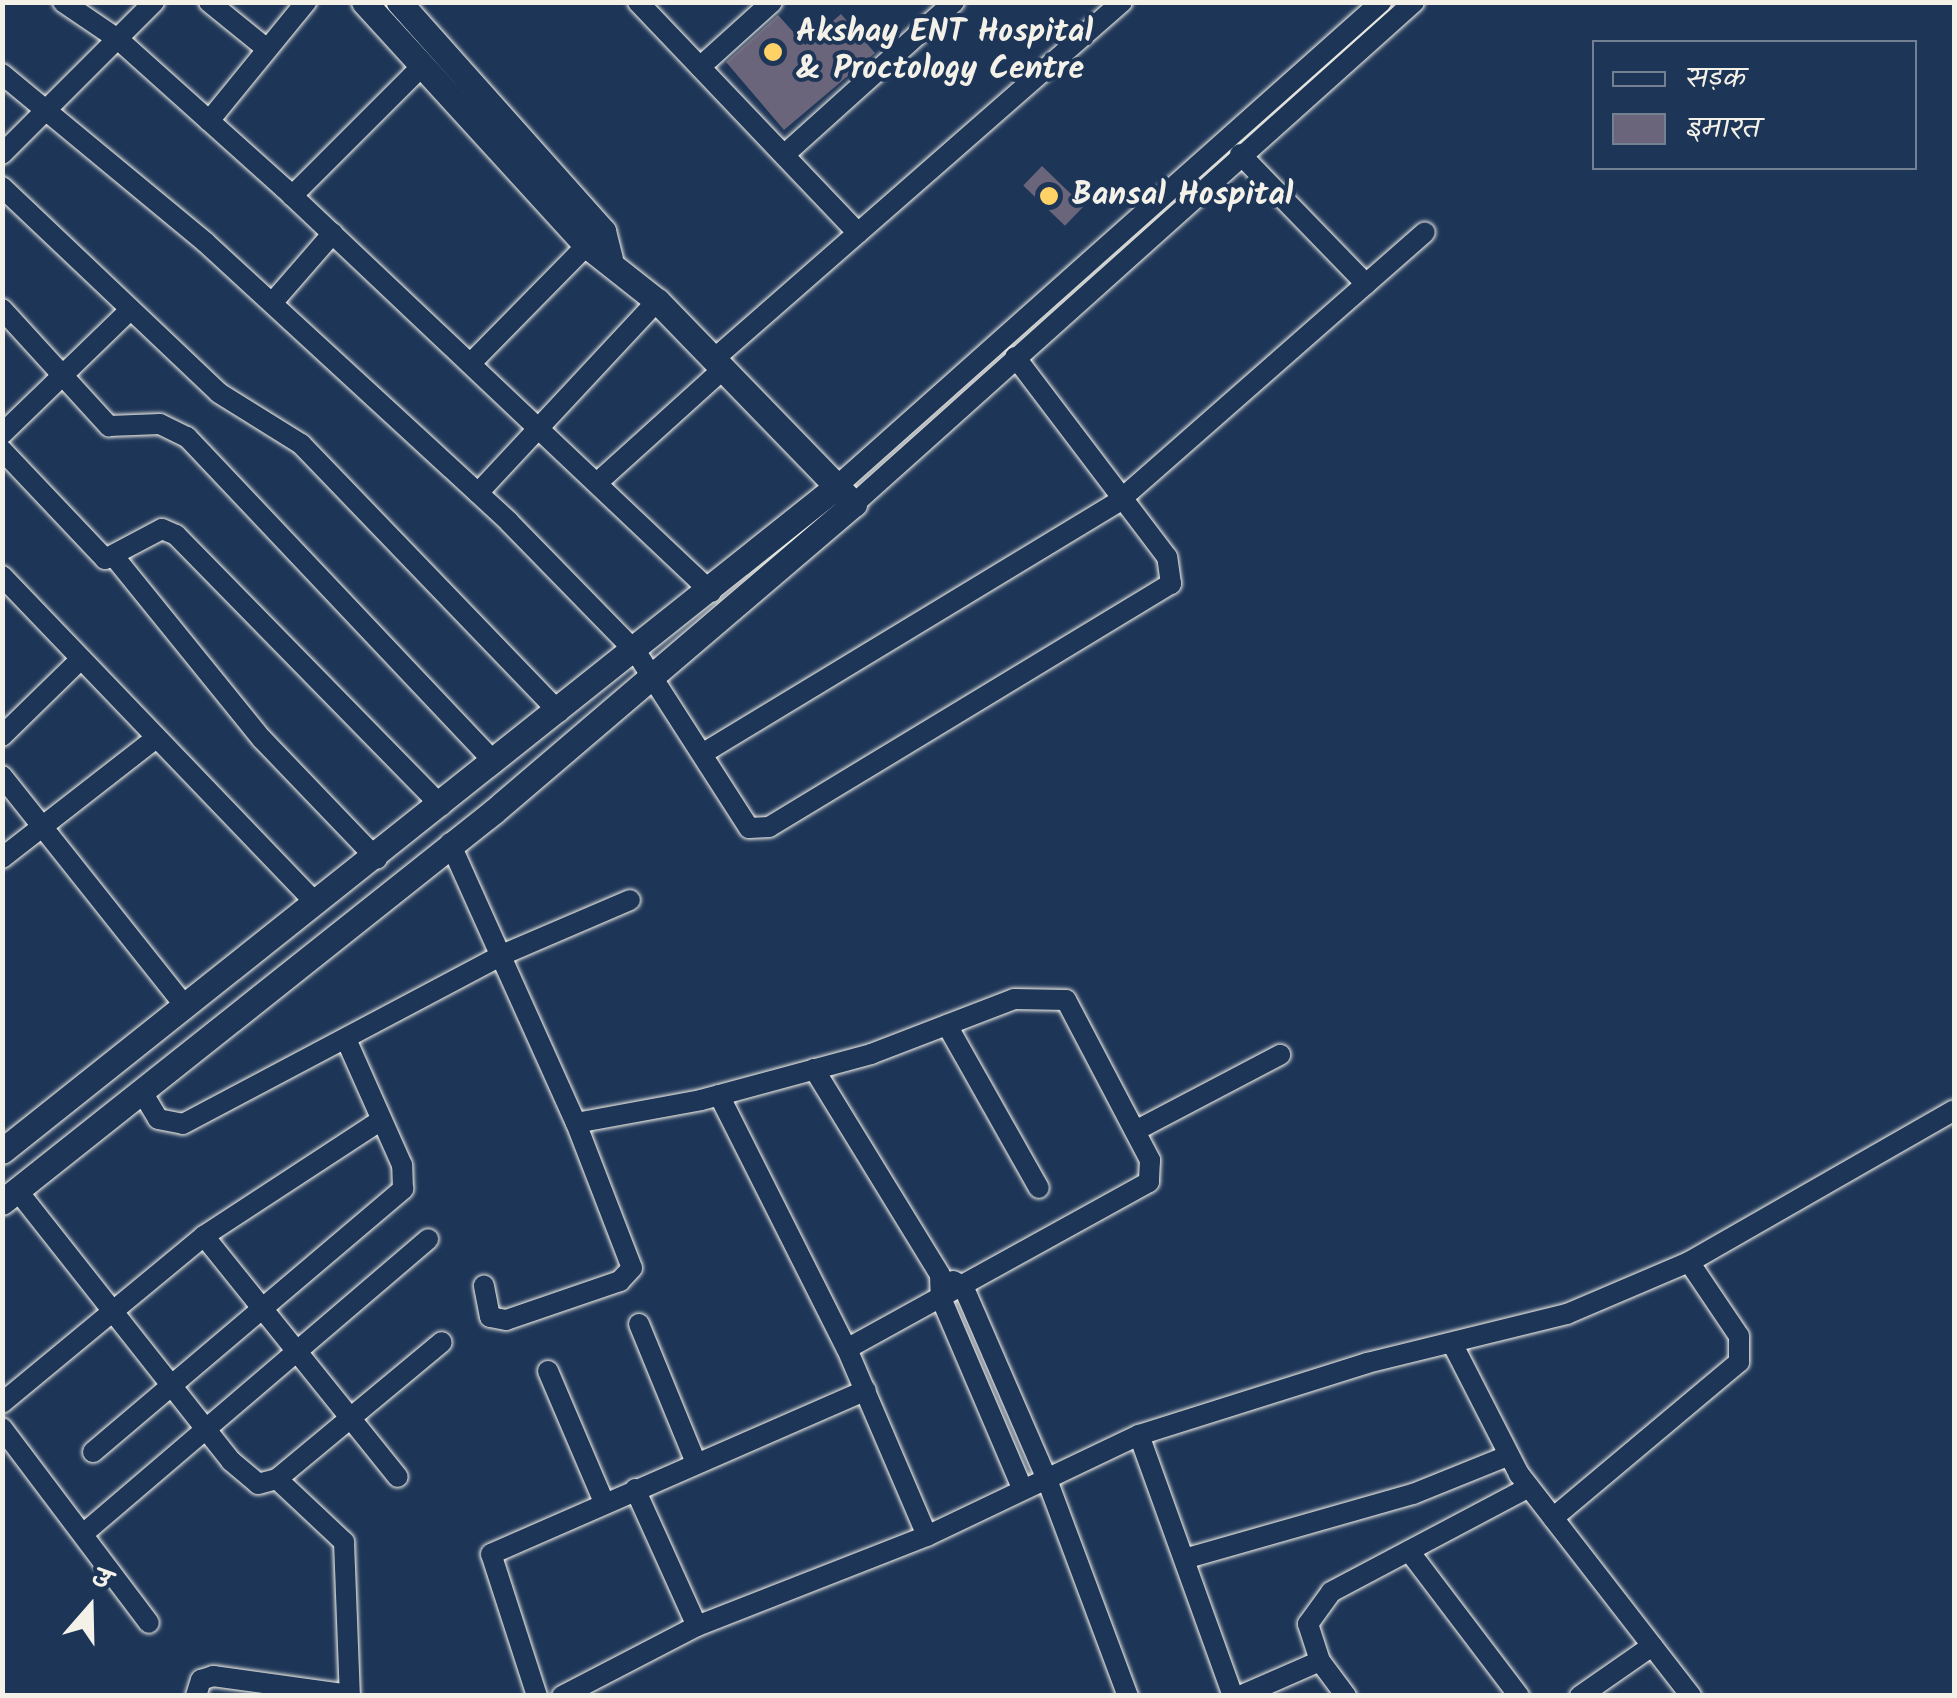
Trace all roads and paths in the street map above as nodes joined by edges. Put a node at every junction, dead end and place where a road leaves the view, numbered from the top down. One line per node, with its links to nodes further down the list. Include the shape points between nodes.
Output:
1 (63, 2): 13 (street)
2 (154, 2): 13 (street)
3 (209, 2): 14 (street)
4 (306, 2): 14 (street)
5 (364, 2): 15 (main road)
6 (398, 2): 28 (main road)
7 (638, 2): 16 (street)
8 (772, 2): 16 (street)
9 (954, 2): 22 (street)
10 (1122, 2): 27 (street)
11 (1381, 2): 43 (street)
12 (1414, 2): 21 (street)
13 (120, 40): 18 (street); 19 (street)
14 (267, 50): 19 (street)
15 (421, 67): 24 (street); 28 (main road)
16 (700, 67): 22 (street)
17 (2, 74): 18 (street)
18 (42, 114): 20 (street); 31 (street)
19 (209, 121): 24 (street)
20 (2, 154)
21 (1240, 154): 29 (street); 34 (street)
22 (784, 156): 27 (street)
23 (2, 187): 33 (street)
24 (292, 196): 26 (street)
25 (1424, 232): 29 (street)
26 (333, 233): 31 (street); 35 (street)
27 (858, 233): 36 (street)
28 (594, 238): 30 (main road); 35 (street)
29 (1366, 284): 44 (street)
30 (657, 300): 36 (main road); 38 (street)
31 (273, 302): 42 (street)
32 (2, 309): 37 (street)
33 (130, 310): 37 (street); 51 (street, via 219,393 302,444)
34 (1014, 357): 43 (street); 44 (street)
35 (471, 363): 38 (street)
36 (718, 364): 41 (street); 43 (main road)
37 (62, 376): 39 (street); 55 (street, via 109,426 160,424 187,438)
38 (538, 426): 41 (street); 42 (street)
39 (2, 434)
40 (2, 450): 45 (street, via 98,555)
41 (597, 483): 47 (street)
42 (478, 492): 48 (street)
43 (845, 496): 47 (main road); 50 (main road)
44 (1119, 501): 54 (street); 54 (street, via 1173,566 1167,588 768,828 742,824)
45 (116, 559): 57 (street, via 162,529 176,535); 61 (street, via 262,739)
46 (2, 576): 49 (street)
47 (711, 592): 48 (main road)
48 (636, 652): 50 (street); 51 (main road)
49 (81, 659): 52 (street); 53 (street)
50 (656, 678): 54 (street); 59 (main road)
51 (559, 712): 55 (main road)
52 (2, 736)
53 (156, 738): 58 (street); 63 (street)
54 (705, 752)
55 (495, 762): 57 (main road)
56 (2, 776): 58 (street)
57 (441, 806): 61 (main road)
58 (42, 828): 60 (street); 65 (street)
59 (450, 843): 64 (street); 70 (main road)
60 (2, 858)
61 (377, 859): 63 (main road)
62 (630, 900): 64 (street)
63 (316, 904): 65 (main road)
64 (504, 954): 67 (street); 73 (street)
65 (186, 1007): 76 (main road)
66 (947, 1025): 69 (street); 75 (street, via 1014,999 1066,1000); 77 (street)
67 (346, 1039): 70 (street, via 176,1126 158,1119); 74 (street)
68 (1280, 1055): 75 (street)
69 (814, 1070): 71 (street); 82 (street)
70 (142, 1092): 78 (main road)
71 (719, 1095): 73 (street); 92 (street)
72 (1954, 1110): 81 (street)
73 (573, 1117): 83 (street, via 630,1273 499,1320 490,1317)
74 (378, 1122): 79 (street); 87 (street, via 402,1166 403,1189)
75 (1135, 1130): 84 (street, via 1150,1160 1149,1182)
76 (2, 1151)
77 (1039, 1188)
78 (10, 1196): 86 (street)
79 (204, 1236): 86 (street); 87 (street)
80 (428, 1239): 91 (street)
81 (1690, 1262): 90 (street, via 1567,1314); 111 (street, via 1739,1336 1739,1362)
82 (940, 1275): 84 (street); 85 (street)
83 (484, 1286)
84 (963, 1286): 85 (street); 105 (street)
85 (941, 1298): 92 (street); 108 (street)
86 (109, 1310): 94 (street); 96 (street)
87 (266, 1310): 91 (street); 94 (street)
88 (639, 1324): 103 (street)
89 (442, 1342): 97 (street)
90 (1453, 1344): 100 (street, via 1367,1363); 102 (street)
91 (297, 1346): 97 (street); 99 (street)
92 (847, 1349): 95 (street)
93 (548, 1371): 110 (street)
94 (172, 1389): 99 (street); 101 (street)
95 (866, 1390): 103 (street); 113 (street)
96 (2, 1403)
97 (354, 1415): 104 (street); 106 (street)
98 (2, 1428): 112 (street)
99 (205, 1429): 106 (street, via 250,1481); 112 (street)
100 (1139, 1436): 105 (street); 115 (street)
101 (93, 1452)
102 (1508, 1456): 107 (street); 115 (street, via 1414,1494)
103 (696, 1463): 109 (street)
104 (398, 1477)
105 (1046, 1477): 108 (street); 124 (street)
106 (278, 1480): 120 (street, via 338,1532 346,1560)
107 (1529, 1487): 111 (street); 114 (street)
108 (1022, 1488): 113 (street)
109 (635, 1489): 110 (street); 117 (street)
110 (604, 1502): 122 (street, via 504,1545 489,1560)
111 (1552, 1518): 118 (street)
112 (83, 1534): 116 (street)
113 (927, 1536): 117 (street)
114 (1409, 1551): 119 (street, via 1320,1602 1308,1624); 127 (street)
115 (1188, 1558): 125 (street)
116 (149, 1623)
117 (698, 1626): 123 (street)
118 (1652, 1646): 128 (street); 129 (street)
119 (1303, 1669): 125 (street); 126 (street)
120 (350, 1695): 121 (street, via 213,1676 201,1680)
121 (196, 1696)
122 (537, 1696)
123 (562, 1696)
124 (1128, 1696)
125 (1236, 1696)
126 (1346, 1696)
127 (1518, 1696)
128 (1580, 1696)
129 (1691, 1696)

